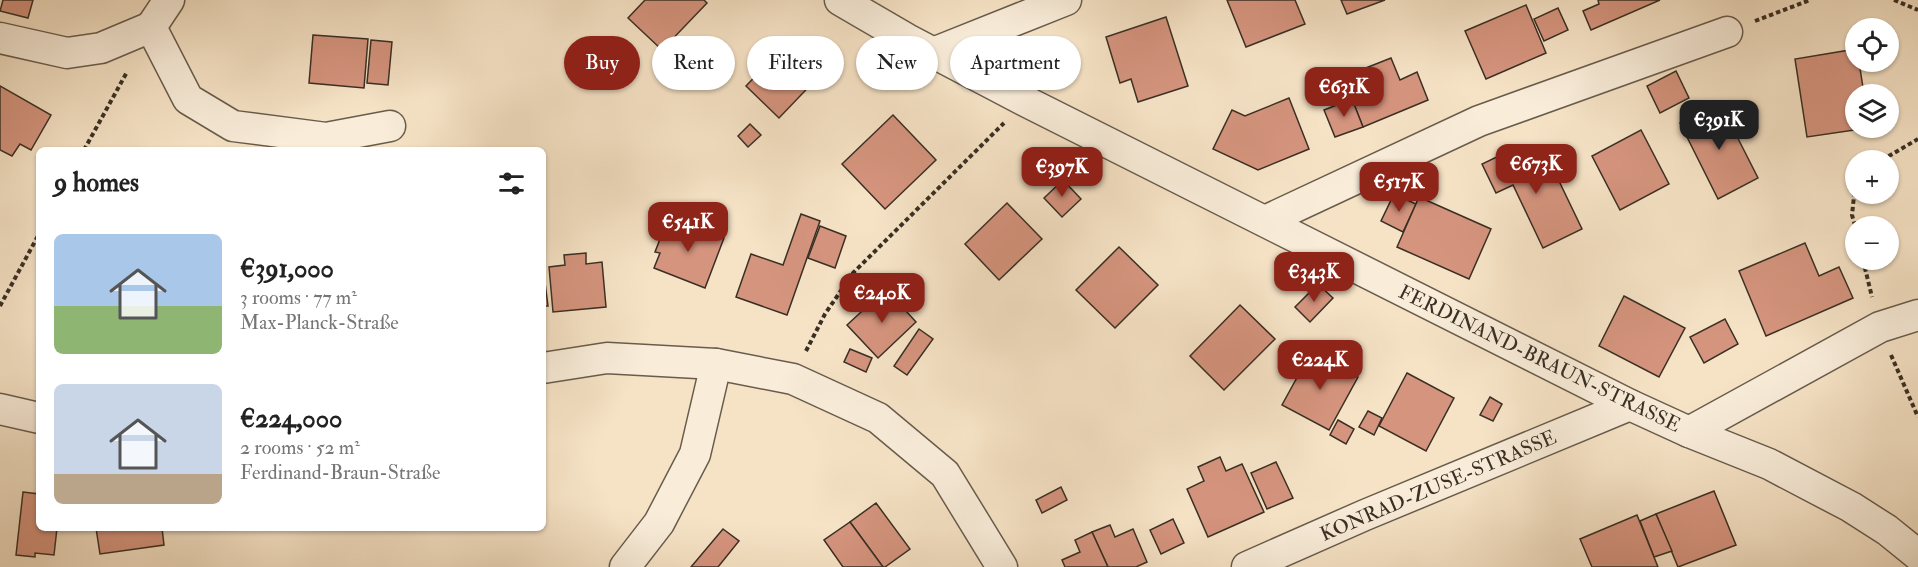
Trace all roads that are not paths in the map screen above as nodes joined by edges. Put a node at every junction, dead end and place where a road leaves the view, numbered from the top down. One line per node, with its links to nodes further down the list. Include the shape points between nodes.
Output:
1 (169, 0): 4 (street)
2 (840, 0): 6 (street, FERDINAND-BRAUN-STRASSE)
3 (1066, 0): 8 (street)
4 (151, 27): 7 (street, via 101,48 68,53); 10 (street, via 188,99 233,126 326,138)
5 (1726, 32): 11 (street, via 1479,121)
6 (903, 36)
7 (0, 38)
8 (938, 51)
9 (938, 56): 11 (street, FERDINAND-BRAUN-STRASSE)
10 (390, 126)
11 (1265, 220): 15 (street, FERDINAND-BRAUN-STRASSE)
12 (1918, 315): 18 (street, via 1880,327)
13 (716, 364): 14 (street, via 607,358); 20 (street, via 694,454 659,523); 21 (street, via 793,379 878,418 945,474)
14 (546, 368)
15 (1630, 405): 18 (street, FERDINAND-BRAUN-STRASSE); 22 (street, KONRAD-ZUSE-STRASSE)
16 (0, 409): 17 (street)
17 (36, 417)
18 (1689, 432): 19 (street, FERDINAND-BRAUN-STRASSE, via 1769,464 1851,507)
19 (1918, 555)
20 (625, 567)
21 (1002, 567)
22 (1247, 567)

